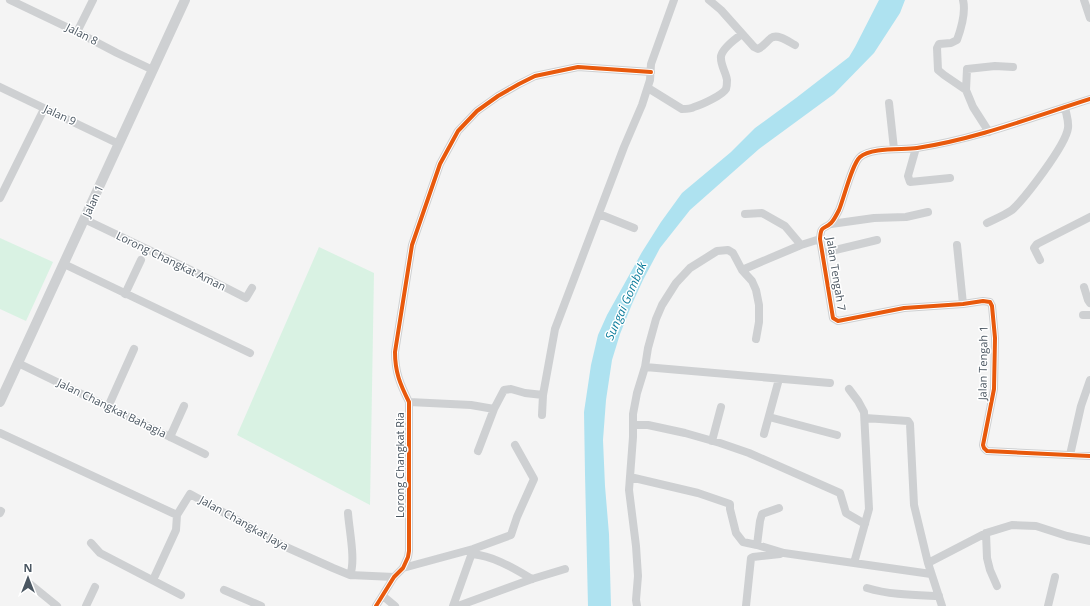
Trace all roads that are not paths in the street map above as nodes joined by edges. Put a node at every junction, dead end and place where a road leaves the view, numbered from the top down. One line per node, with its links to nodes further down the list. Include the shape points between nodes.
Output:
1 (10, 0): 9 (street, Jalan 8)
2 (92, 0): 9 (street)
3 (185, 0): 13 (street, Jalan 1)
4 (674, 0): 14 (street, via 651,64)
5 (708, 0): 10 (street, via 721,10)
6 (963, 0): 17 (street, via 963,17 957,40 939,44 937,63 938,70)
7 (1084, 0): 8 (street)
8 (1090, 18)
9 (77, 32): 13 (street, Jalan 8)
10 (742, 34): 11 (street, via 758,49 775,36); 16 (street, via 722,55 721,64 728,82 726,90 721,94 693,108 682,109)
11 (795, 45)
12 (1013, 67): 17 (street, via 967,69)
13 (153, 70): 23 (street, Jalan 1)
14 (651, 72): 16 (street); 63 (street, Lorong Changkat Ria, via 578,67 535,76 476,111 458,131 440,164 412,245 395,352 400,385)
15 (0, 87): 21 (street, Jalan 9)
16 (648, 88): 30 (street)
17 (966, 90): 22 (street)
18 (1090, 99): 20 (street, Jalan Tengah 7)
19 (890, 103): 25 (street)
20 (1065, 107): 22 (street, Jalan Tengah 7); 34 (street, via 1068,129 1055,155 1024,197 1011,210)
21 (44, 108): 23 (street, Jalan 9); 27 (street)
22 (989, 132): 24 (street, Jalan Tengah 7)
23 (119, 144): 33 (street, Jalan 1)
24 (916, 148): 25 (street, Jalan Tengah 7); 26 (street, via 908,176 910,182)
25 (894, 149): 35 (street, Jalan Tengah 7, via 869,152 860,157 839,211)
26 (950, 178)
27 (3, 183): 28 (street)
28 (0, 198)
29 (928, 212): 35 (street, via 906,217)
30 (599, 214): 36 (street); 61 (street, via 555,328)
31 (745, 214): 40 (street, via 762,213 786,226)
32 (1090, 218): 43 (street, via 1037,244 1034,248)
33 (84, 219): 44 (street, Jalan 1); 47 (street, Lorong Changkat Aman, via 246,298)
34 (987, 223)
35 (830, 224): 37 (street, Jalan Tengah 7, via 823,227)
36 (634, 228)
37 (820, 239): 40 (street); 41 (street, Jalan Tengah 7)
38 (877, 240): 41 (street)
39 (957, 245): 51 (street)
40 (801, 246): 45 (street)
41 (823, 254): 51 (street, Jalan Tengah 7, via 833,318 838,321 904,308)
42 (141, 260): 48 (street)
43 (1040, 260)
44 (64, 264): 48 (street); 55 (street, Jalan 1)
45 (742, 270): 52 (street, via 756,290 759,322); 56 (street, via 733,253 728,250 717,251 690,268 676,283 662,305 648,348)
46 (1084, 287): 50 (street)
47 (252, 288)
48 (125, 294): 54 (street)
49 (990, 302): 51 (street, Jalan Tengah 7); 80 (street, Jalan Tengah 1, via 995,338 994,389 984,448 987,451)
50 (1090, 303)
51 (963, 304)
52 (756, 339)
53 (134, 349): 65 (street)
54 (250, 353)
55 (18, 363): 62 (street, Jalan 1); 65 (street, Jalan Changkat Bahagia)
56 (645, 367): 57 (street); 71 (street, via 637,393)
57 (780, 379): 59 (street); 69 (street)
58 (1090, 380): 80 (street)
59 (830, 383)
60 (849, 389): 70 (street, via 862,407)
61 (543, 395): 67 (street, via 504,390); 68 (street)
62 (0, 402)
63 (409, 402): 67 (street, via 471,405); 95 (street, Lorong Changkat Ria, via 409,551)
64 (184, 406): 75 (street)
65 (108, 407): 75 (street, Jalan Changkat Bahagia)
66 (721, 407): 76 (street)
67 (494, 409): 78 (street)
68 (542, 415)
69 (769, 417): 73 (street); 74 (street)
70 (865, 418): 86 (street, via 868,510); 94 (street, via 908,421 910,424 914,505)
71 (634, 425): 76 (street, via 648,425); 82 (street)
72 (0, 433): 85 (street)
73 (764, 434)
74 (837, 435)
75 (170, 437): 79 (street, Jalan Changkat Bahagia)
76 (712, 441): 86 (street, via 750,453 840,493 846,514)
77 (515, 445): 91 (street, via 534,478 511,535)
78 (478, 451)
79 (205, 454)
80 (1070, 455): 81 (street)
81 (1090, 456)
82 (630, 477): 90 (street, via 698,493 730,504 736,533 744,542); 119 (street, via 629,490 638,570)
83 (779, 508): 90 (street, via 762,514)
84 (348, 513): 98 (street, via 352,552)
85 (177, 515): 98 (street, Jalan Changkat Jaya, via 190,494 286,547); 102 (street, via 176,530)
86 (865, 524): 93 (street)
87 (986, 533): 88 (street, via 1012,525 1036,526); 94 (street); 104 (street, via 987,558)
88 (1090, 541)
89 (91, 543): 102 (street, via 100,553)
90 (757, 545): 92 (street)
91 (472, 551): 95 (street); 101 (street, via 503,563); 117 (street)
92 (784, 553): 93 (street); 120 (street, via 752,558)
93 (854, 563): 97 (street)
94 (928, 563): 97 (street)
95 (403, 568): 99 (street, Lorong Changkat Ria)
96 (566, 569): 101 (street)
97 (931, 574): 110 (street)
98 (350, 575): 99 (street, Jalan Changkat Jaya)
99 (394, 577): 109 (street, Lorong Changkat Ria)
100 (1055, 577): 122 (street)
101 (532, 579): 111 (street)
102 (152, 580): 108 (street)
103 (30, 584): 112 (street)
104 (997, 586)
105 (95, 587): 113 (street)
106 (867, 588): 110 (street, via 877,592)
107 (224, 590): 114 (street)
108 (181, 595)
109 (383, 596): 115 (street, Lorong Changkat Ria); 116 (street)
110 (938, 596): 121 (street)
111 (471, 604): 118 (street)
112 (57, 606)
113 (86, 606)
114 (261, 606)
115 (376, 606)
116 (395, 606)
117 (453, 606)
118 (458, 606)
119 (637, 606)
120 (746, 606)
121 (942, 606)
122 (1048, 606)

